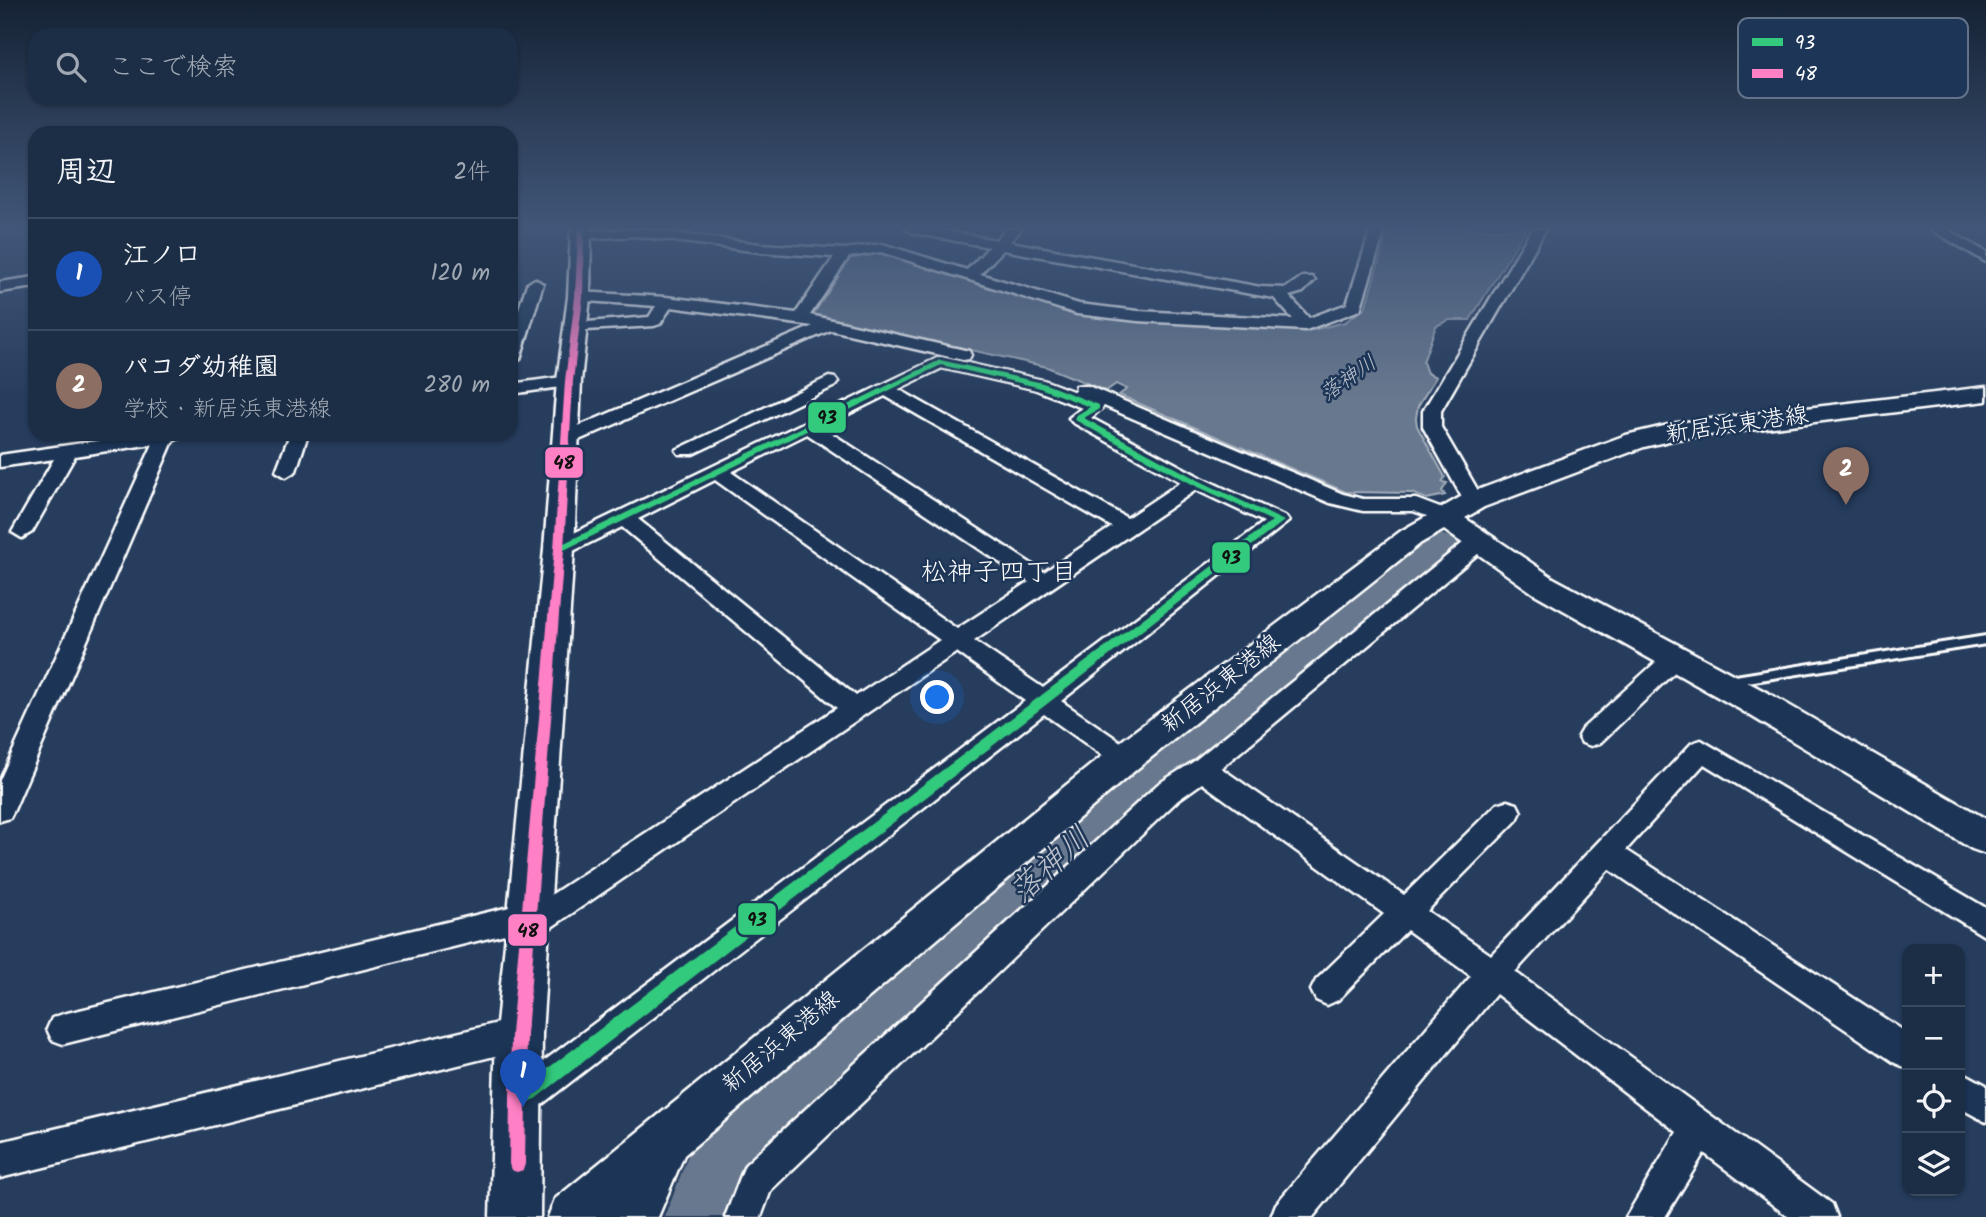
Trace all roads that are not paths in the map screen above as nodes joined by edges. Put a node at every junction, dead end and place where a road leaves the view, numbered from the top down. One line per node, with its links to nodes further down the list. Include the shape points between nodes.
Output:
1 (534, 286): 15 (street)
2 (578, 286): 11 (street)
3 (822, 286): 12 (street)
4 (1006, 286): 13 (street, via 1087,311)
5 (1233, 286): 9 (street)
6 (1303, 286): 9 (street)
7 (1361, 286): 13 (street, via 1354,307)
8 (1506, 286): 34 (street, via 1432,411 1432,427)
9 (1279, 294): 13 (street)
10 (666, 302): 11 (street); 11 (street, via 654,321); 12 (street)
11 (577, 313): 16 (street)
12 (800, 318): 14 (street)
13 (1306, 325)
14 (827, 326): 24 (street); 34 (street, via 1046,375 1337,499 1363,505)
15 (518, 337)
16 (569, 381): 18 (street); 24 (street)
17 (829, 382): 21 (street)
18 (518, 388)
19 (885, 390): 22 (street); 33 (street, via 940,362 1040,384 1096,407 1078,418); 36 (street)
20 (1986, 394): 34 (street, 新居浜東港線, via 1676,431 1635,441)
21 (759, 415): 23 (street); 28 (street)
22 (809, 427): 23 (street); 40 (street)
23 (788, 437): 32 (street)
24 (565, 439): 39 (street)
25 (134, 441): 29 (street)
26 (171, 441): 50 (street)
27 (297, 441): 31 (street)
28 (686, 450)
29 (68, 451): 30 (street); 37 (street)
30 (0, 461)
31 (286, 471)
32 (718, 472): 35 (street); 42 (street)
33 (1195, 482): 36 (street); 45 (street, via 1279,521)
34 (1460, 509): 38 (street); 48 (street, 新居浜東港線, via 1411,537)
35 (624, 517): 39 (street); 46 (street)
36 (1127, 527): 40 (street)
37 (22, 532)
38 (1477, 543): 43 (street, via 1584,611); 49 (street)
39 (559, 549): 55 (street)
40 (1044, 582): 42 (street)
41 (1986, 640): 44 (lane)
42 (954, 641): 45 (street); 46 (street)
43 (1675, 658): 44 (street); 47 (street)
44 (1720, 682): 52 (street)
45 (1044, 702): 48 (street); 63 (street)
46 (853, 707): 55 (street)
47 (1591, 736)
48 (1125, 758): 66 (street, 新居浜東港線)
49 (1202, 769): 54 (street); 71 (street, via 1168,792 758,1178)
50 (0, 810)
51 (1507, 812): 54 (street)
52 (1986, 838)
53 (1607, 852): 56 (street, via 1701,750); 57 (street); 61 (street)
54 (1404, 911): 57 (street); 58 (street)
55 (530, 920): 59 (street); 60 (street)
56 (1986, 925)
57 (1493, 974): 65 (street); 72 (street)
58 (1327, 990)
59 (63, 1029)
60 (519, 1034): 63 (street); 67 (street)
61 (1902, 1049)
62 (1965, 1091): 64 (street)
63 (520, 1100): 68 (street)
64 (1986, 1105)
65 (1700, 1128): 73 (street); 74 (street)
66 (668, 1135): 69 (street, 新居浜東港線); 70 (street)
67 (0, 1160)
68 (515, 1217)
69 (573, 1217)
70 (633, 1217)
71 (743, 1217)
72 (1289, 1217)
73 (1644, 1217)
74 (1819, 1217)

